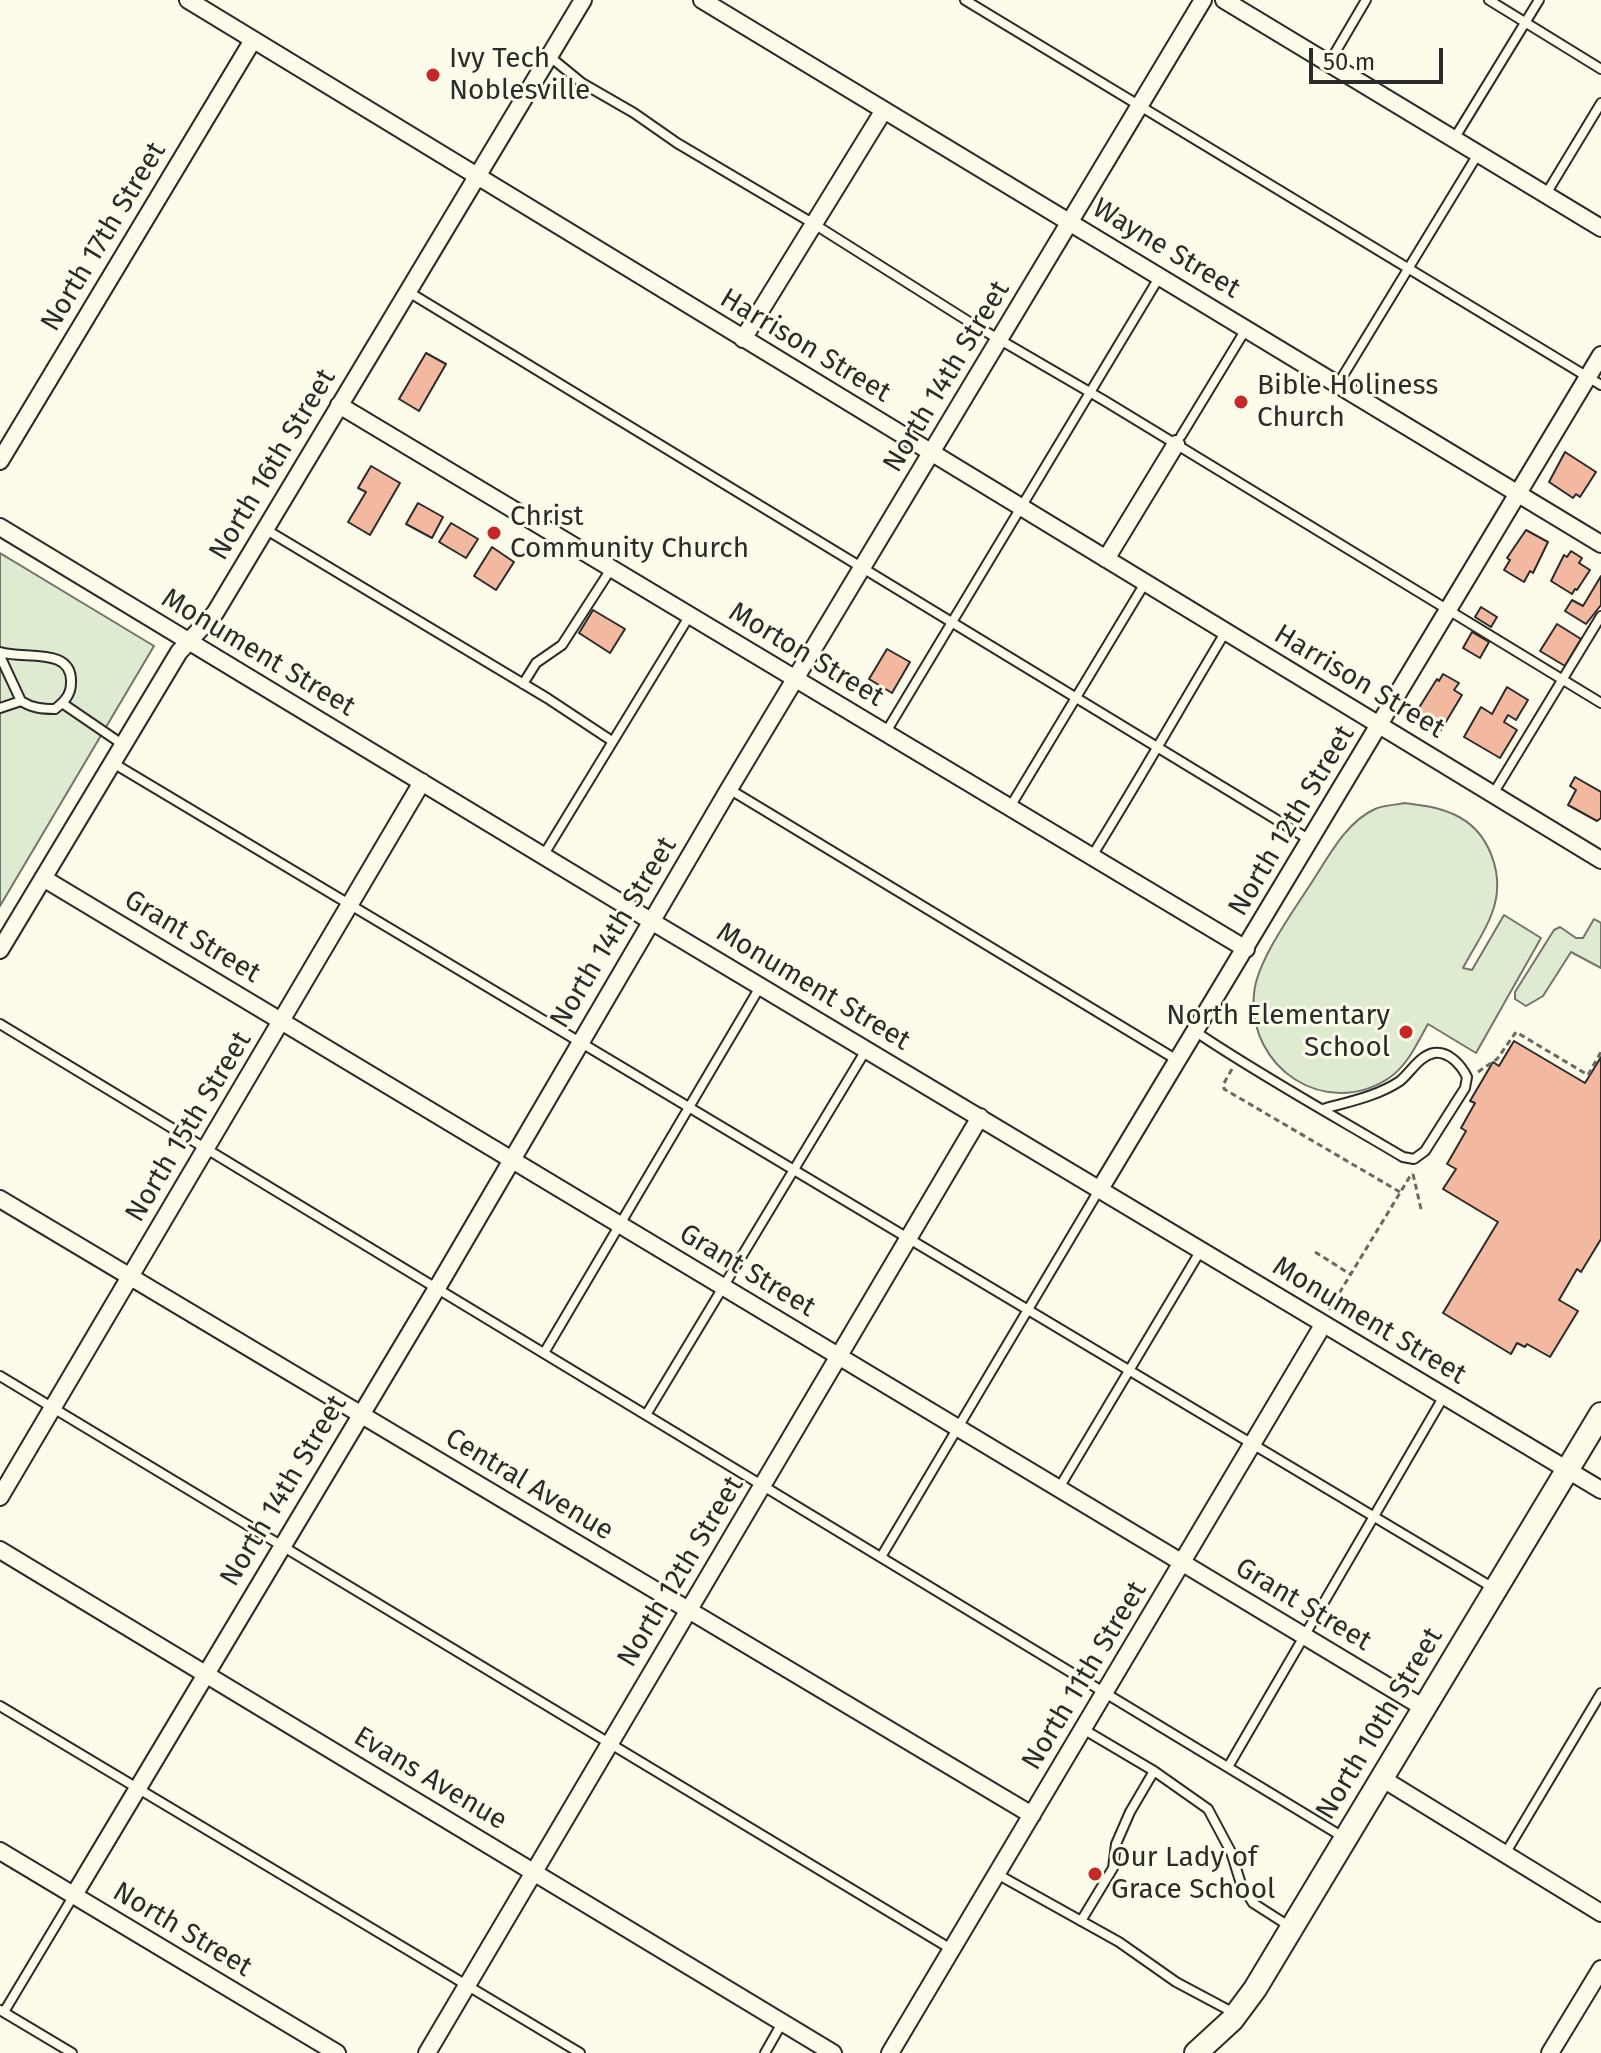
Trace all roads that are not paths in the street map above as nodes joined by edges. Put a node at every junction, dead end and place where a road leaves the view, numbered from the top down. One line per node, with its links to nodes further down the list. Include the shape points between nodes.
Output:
1 (188, 0): 11 (street, Harrison Street)
2 (583, 0): 12 (street, North 16th Street)
3 (702, 0): 17 (street, Wayne Street)
4 (965, 0): 16 (lane)
5 (1203, 0): 16 (street, North 14th Street)
6 (1224, 0): 13 (street)
7 (1366, 0): 13 (lane)
8 (1489, 0): 10 (lane)
9 (1539, 0): 10 (lane)
10 (1525, 22): 14 (lane); 18 (lane)
11 (253, 40): 20 (street, Harrison Street); 38 (street, North 17th Street)
12 (549, 56): 20 (street, North 16th Street); 23 (lane, via 582,83)
13 (1328, 63): 18 (street)
14 (1601, 69)
15 (1601, 103): 21 (lane)
16 (1140, 106): 22 (street, North 14th Street); 25 (lane)
17 (884, 110): 22 (street, Wayne Street); 23 (street)
18 (1454, 139): 19 (street)
19 (1478, 154): 21 (street); 25 (lane)
20 (477, 176): 27 (street, North 16th Street); 30 (street, Harrison Street)
21 (1545, 195): 24 (street)
22 (1071, 222): 26 (street, Wayne Street); 29 (street, North 14th Street)
23 (814, 224): 29 (lane); 30 (street)
24 (1601, 228)
25 (1408, 269): 32 (lane); 33 (lane)
26 (1160, 276): 28 (street, Wayne Street); 34 (lane)
27 (407, 291): 35 (street, North 16th Street); 46 (lane)
28 (1246, 329): 33 (street, Wayne Street); 36 (lane)
29 (1000, 338): 34 (lane); 37 (street, North 14th Street)
30 (743, 339): 37 (street, Harrison Street)
31 (1601, 355): 32 (street, North 12th Street)
32 (1594, 381): 39 (street, North 12th Street)
33 (1338, 384): 39 (street, Wayne Street)
34 (1090, 392): 36 (lane); 40 (lane)
35 (339, 405): 42 (street, North 16th Street); 45 (street, Morton Street)
36 (1178, 440): 44 (street); 48 (lane)
37 (931, 453): 40 (street, Harrison Street); 46 (street, North 14th Street)
38 (0, 461)
39 (1518, 494): 43 (street, Wayne Street); 48 (street, North 12th Street)
40 (1021, 508): 44 (street, Harrison Street); 51 (lane)
41 (0, 527): 53 (street, Monument Street)
42 (265, 529): 53 (street, North 16th Street, via 215,613); 57 (lane)
43 (1601, 544)
44 (1106, 559): 47 (street, Harrison Street)
45 (612, 568): 49 (street, Morton Street); 57 (lane, via 562,645 536,663)
46 (862, 568): 51 (lane); 55 (street, North 14th Street)
47 (1145, 583): 52 (street, Harrison Street); 58 (lane)
48 (1448, 611): 56 (lane); 63 (street, North 12th Street)
49 (690, 615): 55 (street, Morton Street); 65 (lane)
50 (1601, 616): 56 (lane)
51 (952, 622): 58 (lane); 64 (lane)
52 (1226, 631): 63 (street, Harrison Street); 67 (lane)
53 (188, 642): 66 (street, North 16th Street); 69 (street, Monument Street)
54 (0, 654): 59 (lane); 60 (lane, via 62,661 71,688)
55 (795, 679): 64 (street, Morton Street); 70 (street, North 14th Street)
56 (1562, 680): 61 (lane); 71 (lane)
57 (523, 684): 65 (lane)
58 (1075, 697): 67 (lane); 72 (lane)
59 (21, 701): 60 (lane, via 46,709); 62 (lane)
60 (62, 703): 66 (lane)
61 (1601, 703)
62 (0, 708)
63 (1380, 724): 71 (street, Harrison Street); 73 (street, North 12th Street)
64 (885, 733): 72 (street, Morton Street)
65 (612, 741): 74 (lane)
66 (122, 744): 68 (street, North 16th Street)
67 (1159, 748): 73 (lane); 75 (lane)
68 (112, 763): 77 (street, North 16th Street); 78 (lane)
69 (422, 782): 74 (street, Monument Street); 78 (street, North 15th Street)
70 (729, 789): 79 (street, North 14th Street); 88 (lane)
71 (1493, 794): 76 (street, Harrison Street)
72 (1010, 807): 75 (street, Morton Street)
73 (1311, 840): 80 (street, North 12th Street)
74 (543, 856): 79 (street, Monument Street)
75 (1092, 857): 80 (street, Morton Street)
76 (1601, 860)
77 (43, 878): 81 (street, North 16th Street); 83 (street, Grant Street)
78 (350, 905): 83 (street, North 15th Street); 86 (lane)
79 (651, 921): 82 (street, Monument Street); 86 (street, North 14th Street)
80 (1246, 949): 85 (street, North 12th Street)
81 (0, 950)
82 (760, 987): 87 (street, Monument Street); 89 (lane)
83 (281, 1021): 92 (street, North 15th Street); 93 (street, Grant Street)
84 (0, 1024): 92 (lane)
85 (1196, 1032): 88 (street, North 12th Street); 90 (lane)
86 (580, 1042): 89 (lane); 93 (street, North 14th Street)
87 (866, 1050): 91 (street, Monument Street); 94 (lane)
88 (1178, 1061): 95 (street, North 12th Street)
89 (689, 1108): 94 (lane); 97 (lane)
90 (1323, 1109): 90 (lane, via 1375,1094 1437,1052 1454,1059 1467,1077 1425,1151 1414,1159)
91 (980, 1117): 95 (street, Monument Street); 98 (street, North 12th Street)
92 (206, 1149): 100 (street, North 15th Street); 102 (lane)
93 (511, 1159): 97 (street, Grant Street); 102 (street, North 14th Street)
94 (794, 1170): 98 (lane); 101 (lane)
95 (1100, 1189): 99 (street, Monument Street); 103 (lane)
96 (0, 1199): 100 (street, Central Avenue)
97 (620, 1225): 101 (street, Grant Street); 105 (lane)
98 (908, 1238): 103 (lane); 106 (street, North 12th Street)
99 (1201, 1250): 104 (street, Monument Street); 107 (lane)
100 (130, 1277): 110 (street, North 15th Street); 111 (street, Central Avenue)
101 (723, 1287): 106 (street, Grant Street); 113 (lane)
102 (437, 1288): 105 (lane); 111 (street, North 14th Street)
103 (1028, 1310): 107 (lane); 114 (lane)
104 (1323, 1325): 109 (street, Monument Street); 115 (street, North 11th Street)
105 (544, 1353): 113 (lane)
106 (838, 1356): 114 (street, Grant Street); 117 (street, North 12th Street)
107 (1129, 1370): 115 (lane); 118 (lane)
108 (0, 1376): 110 (lane)
109 (1444, 1396): 116 (street, Monument Street); 121 (lane)
110 (53, 1408): 120 (street, North 15th Street); 122 (lane)
111 (359, 1414): 122 (street, North 14th Street); 127 (street, Central Avenue)
112 (1601, 1414): 116 (main road, North 10th Street)
113 (646, 1415): 117 (lane)
114 (958, 1428): 118 (street, Grant Street); 124 (lane)
115 (1253, 1444): 121 (lane); 125 (street, North 11th Street)
116 (1568, 1469): 119 (street, Monument Street); 126 (main road, North 10th Street)
117 (762, 1485): 124 (lane); 127 (street, North 12th Street)
118 (1059, 1489): 125 (street, Grant Street)
119 (1601, 1490)
120 (0, 1497)
121 (1374, 1517): 126 (lane); 128 (lane)
122 (281, 1547): 129 (street, North 14th Street); 135 (lane)
123 (0, 1550): 129 (street, Evans Avenue)
124 (881, 1557): 130 (lane)
125 (1183, 1563): 128 (street, Grant Street); 130 (street, North 11th Street)
126 (1496, 1589): 133 (main road, North 10th Street)
127 (688, 1610): 135 (street, North 12th Street); 140 (street, Central Avenue)
128 (1304, 1636): 133 (street, Grant Street); 136 (lane)
129 (205, 1674): 139 (street, North 14th Street); 144 (street, Evans Avenue)
130 (1105, 1693): 134 (street, North 11th Street); 136 (lane)
131 (1601, 1693): 143 (lane)
132 (0, 1706): 139 (lane)
133 (1424, 1708): 138 (main road, North 10th Street)
134 (1083, 1729): 137 (lane); 140 (street, North 11th Street)
135 (609, 1744): 144 (street, North 12th Street); 150 (lane)
136 (1228, 1767): 141 (lane)
137 (1154, 1771): 148 (lane, via 1116,1844 1113,1868); 149 (lane, via 1208,1809 1253,1903)
138 (1383, 1779): 141 (main road, North 10th Street); 143 (street)
139 (137, 1789): 146 (street, North 14th Street); 152 (lane)
140 (1032, 1815): 145 (street, North 11th Street)
141 (1347, 1839): 149 (main road, North 10th Street)
142 (0, 1851): 146 (street, North Street)
143 (1505, 1854): 147 (street)
144 (534, 1872): 152 (street, North 12th Street); 155 (street, Evans Avenue)
145 (997, 1874): 148 (lane); 150 (street, North 11th Street)
146 (74, 1895): 153 (lane); 157 (street, North Street)
147 (1601, 1913)
148 (1081, 1921): 154 (lane)
149 (1292, 1928): 154 (main road, North 10th Street)
150 (952, 1949): 162 (street, North 11th Street)
151 (1601, 1969): 164 (street)
152 (466, 1985): 158 (street, North 12th Street); 159 (lane)
153 (2, 2011): 156 (lane)
154 (1237, 2015): 163 (main road, North 10th Street)
155 (782, 2022): 160 (lane); 161 (street, Evans Avenue)
156 (72, 2053)
157 (337, 2053)
158 (427, 2053)
159 (580, 2053)
160 (765, 2053)
161 (833, 2053)
162 (890, 2053)
163 (1196, 2053)
164 (1550, 2053)

